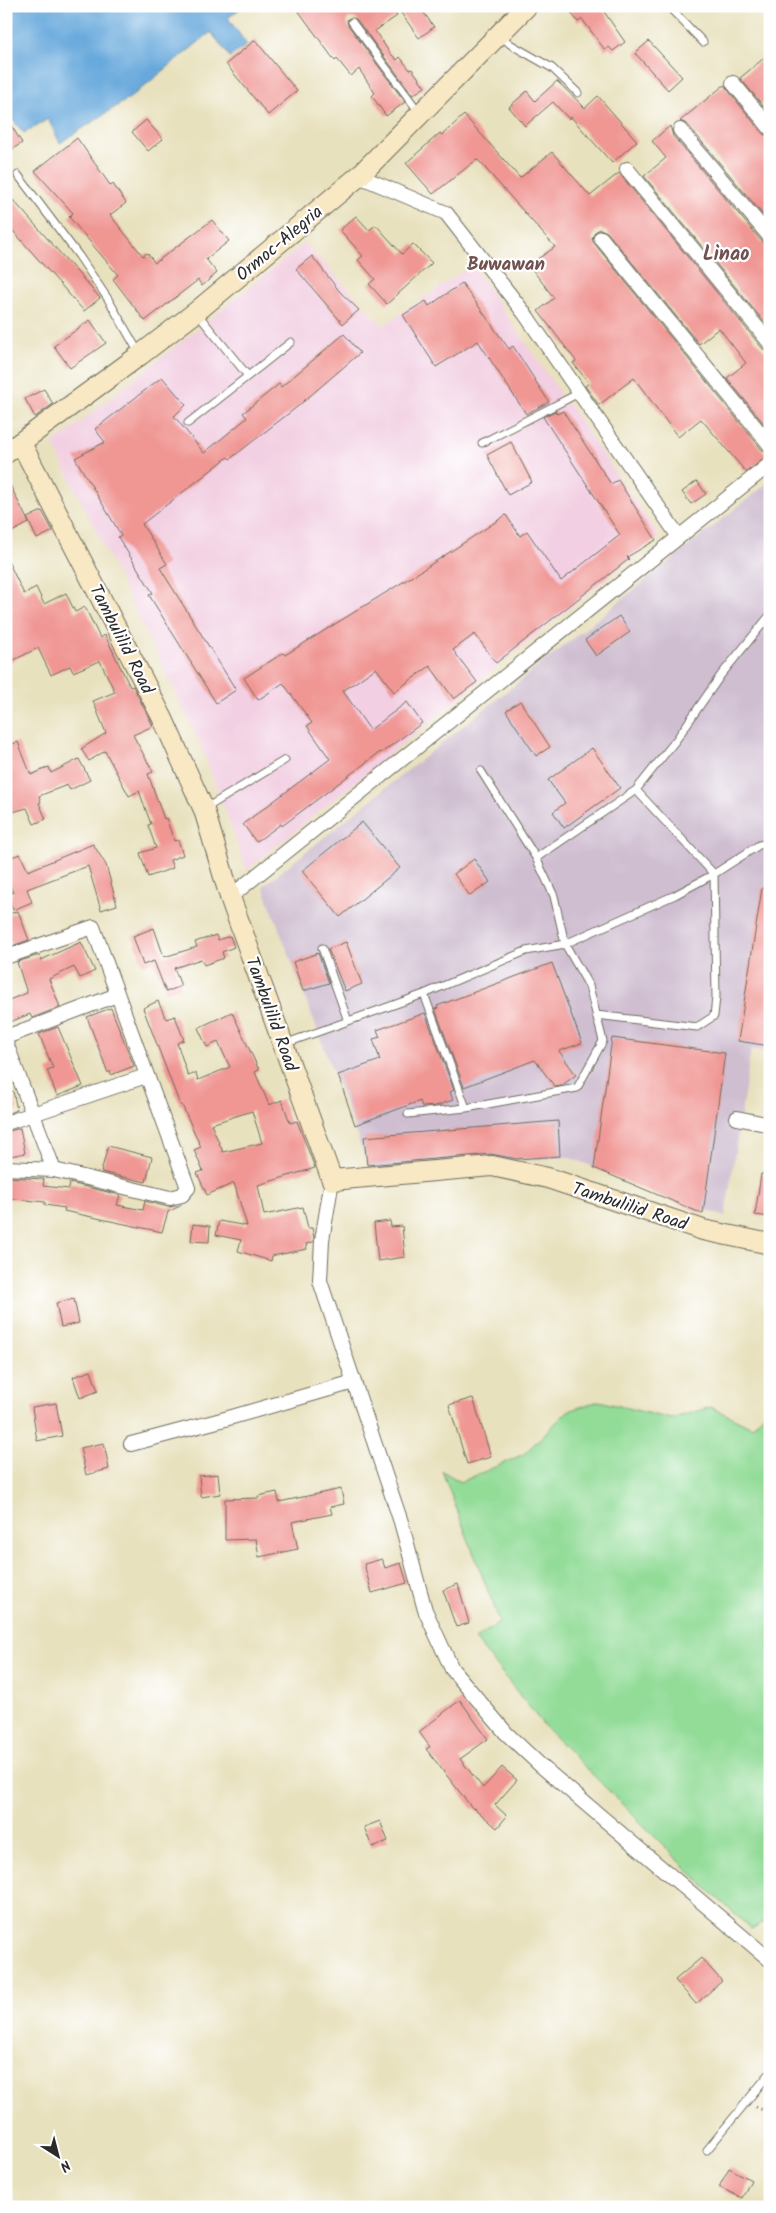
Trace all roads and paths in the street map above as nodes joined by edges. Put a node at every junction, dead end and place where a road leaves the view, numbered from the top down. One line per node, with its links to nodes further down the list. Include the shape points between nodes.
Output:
1 (527, 6): 4 (street, Ormoc-Alegria)
2 (668, 6): 5 (lane)
3 (352, 22): 8 (lane)
4 (500, 35): 7 (lane, via 552,68); 8 (street, Ormoc-Alegria)
5 (703, 42)
6 (732, 83): 9 (street)
7 (578, 93)
8 (421, 114): 13 (street, Ormoc-Alegria)
9 (770, 128)
10 (680, 130): 15 (street)
11 (627, 169): 18 (street)
12 (18, 175): 19 (lane, via 79,256)
13 (359, 176): 16 (street, Ormoc-Alegria); 21 (street, via 446,213 525,314)
14 (601, 238): 24 (street)
15 (770, 238)
16 (196, 312): 19 (street, Ormoc-Alegria); 20 (lane)
17 (291, 342): 20 (lane)
18 (770, 343)
19 (140, 355): 25 (street, Ormoc-Alegria)
20 (248, 376): 22 (lane)
21 (579, 394): 23 (lane); 27 (street)
22 (188, 422)
23 (482, 443)
24 (770, 445)
25 (14, 448): 32 (street, Tambulilid Road, via 163,719)
26 (770, 464): 27 (street)
27 (679, 538): 36 (street)
28 (770, 615): 31 (lane, via 720,676 676,740)
29 (286, 760): 32 (lane)
30 (481, 771): 34 (lane)
31 (636, 790): 34 (lane); 35 (lane)
32 (204, 810): 36 (street, Tambulilid Road)
33 (770, 843): 35 (lane, via 758,845)
34 (536, 858): 37 (lane, via 554,896)
35 (714, 874): 37 (lane); 42 (lane, via 714,1016 697,1027)
36 (230, 897): 46 (street, Tambulilid Road)
37 (565, 944): 40 (lane, via 526,951); 42 (lane, via 589,986)
38 (322, 948): 43 (lane)
39 (6, 957): 41 (street, via 93,927)
40 (424, 994): 43 (lane); 48 (lane)
41 (117, 995): 44 (street); 47 (street)
42 (596, 1015): 48 (lane, via 603,1041 577,1088)
43 (348, 1022): 46 (lane)
44 (6, 1038)
45 (6, 1043): 49 (street)
46 (283, 1044): 56 (street, Tambulilid Road)
47 (146, 1076): 49 (street); 55 (street, via 188,1184 186,1191 170,1198)
48 (466, 1108): 50 (lane)
49 (34, 1113): 52 (street); 55 (street)
50 (408, 1114)
51 (737, 1118): 53 (street)
52 (6, 1123)
53 (770, 1125)
54 (6, 1168): 55 (street)
55 (54, 1170)
56 (332, 1180): 57 (street, Tambulilid Road, via 492,1166 548,1178 703,1230); 58 (street, via 322,1240 320,1281)
57 (770, 1244)
58 (354, 1382): 59 (street); 60 (street, via 401,1522 425,1610 452,1669 506,1733 540,1765)
59 (131, 1444)
60 (770, 1960)
61 (770, 2073): 62 (lane)
62 (707, 2150)

